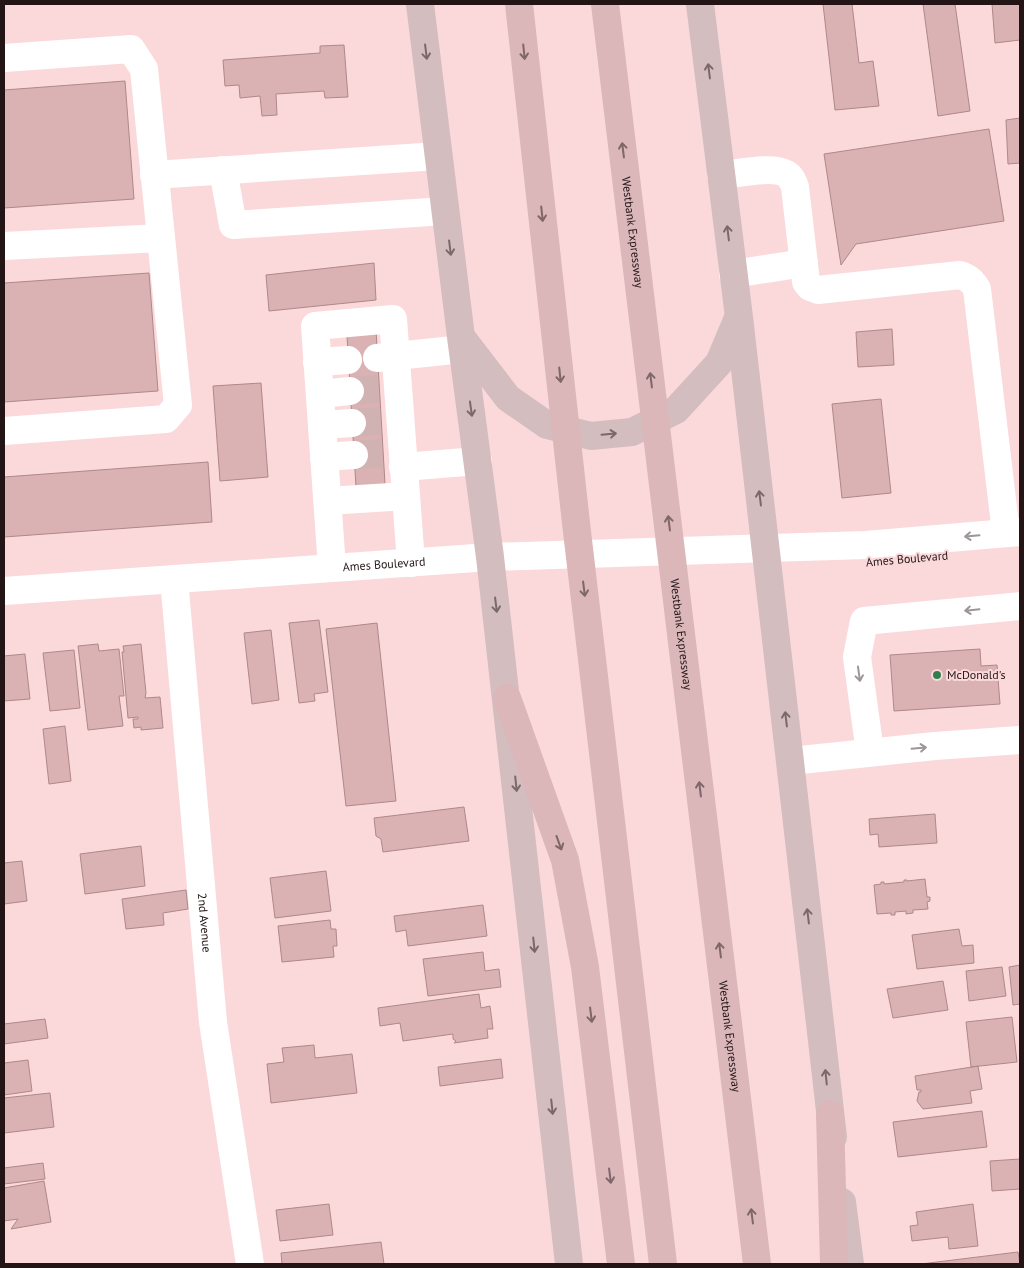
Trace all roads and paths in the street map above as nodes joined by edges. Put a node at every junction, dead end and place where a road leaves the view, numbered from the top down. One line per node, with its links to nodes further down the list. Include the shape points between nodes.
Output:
1 (420, 4): 6 (main road, one-way to 6)
2 (519, 4): 47 (highway, one-way to 47)
3 (605, 4): 48 (highway, Westbank Expressway, one-way to 3)
4 (700, 4): 9 (main road, one-way to 4)
5 (4, 58): 8 (street, via 131,49 144,69)
6 (438, 156): 7 (street); 10 (main road)
7 (223, 170): 8 (street); 10 (street, via 232,225)
8 (154, 174): 11 (street)
9 (721, 176): 13 (street, via 770,170 781,171 790,177 795,187); 14 (main road, one-way to 9)
10 (445, 211): 16 (main road, one-way to 16)
11 (161, 238): 12 (street); 24 (street, via 178,405 166,419)
12 (4, 246)
13 (804, 263): 14 (street); 31 (street, via 806,282 818,290 960,275 973,282 977,289)
14 (733, 274): 15 (main road)
15 (739, 317): 16 (main road, one-way to 15, via 508,398 547,425 591,436 632,432 676,410 719,363); 32 (main road, one-way to 15)
16 (462, 343): 17 (street); 28 (main road, one-way to 28)
17 (386, 357): 19 (street, via 393,319 315,326); 27 (street)
18 (348, 360): 19 (street)
19 (318, 362): 21 (street)
20 (350, 391): 21 (street)
21 (320, 394): 23 (street)
22 (352, 423): 23 (street)
23 (322, 424): 26 (street)
24 (4, 431)
25 (354, 455): 26 (street)
26 (324, 457): 30 (street)
27 (396, 457): 28 (street); 29 (street)
28 (478, 461): 33 (main road)
29 (406, 496): 30 (street); 34 (street)
30 (328, 501): 35 (street)
31 (1016, 538): 32 (street, Ames Boulevard)
32 (766, 547): 33 (street, Ames Boulevard); 42 (main road, one-way to 32)
33 (490, 557): 34 (street, Ames Boulevard); 39 (main road, one-way to 39)
34 (410, 562): 35 (street, Ames Boulevard)
35 (332, 568): 36 (street, Ames Boulevard)
36 (174, 579): 37 (street, Ames Boulevard); 44 (street, 2nd Avenue, via 213,1022)
37 (4, 591)
38 (1020, 606): 41 (street, one-way to 41, via 864,621 857,657)
39 (507, 698): 45 (main road, one-way to 45); 46 (highway, one-way to 46, via 565,860 585,967)
40 (1020, 740): 41 (street, one-way to 40)
41 (870, 752): 42 (street)
42 (790, 761): 43 (main road, one-way to 42)
43 (830, 1114): 49 (highway); 50 (main road)
44 (250, 1264)
45 (570, 1264)
46 (621, 1264)
47 (663, 1264)
48 (757, 1264)
49 (834, 1264)
50 (850, 1264)

